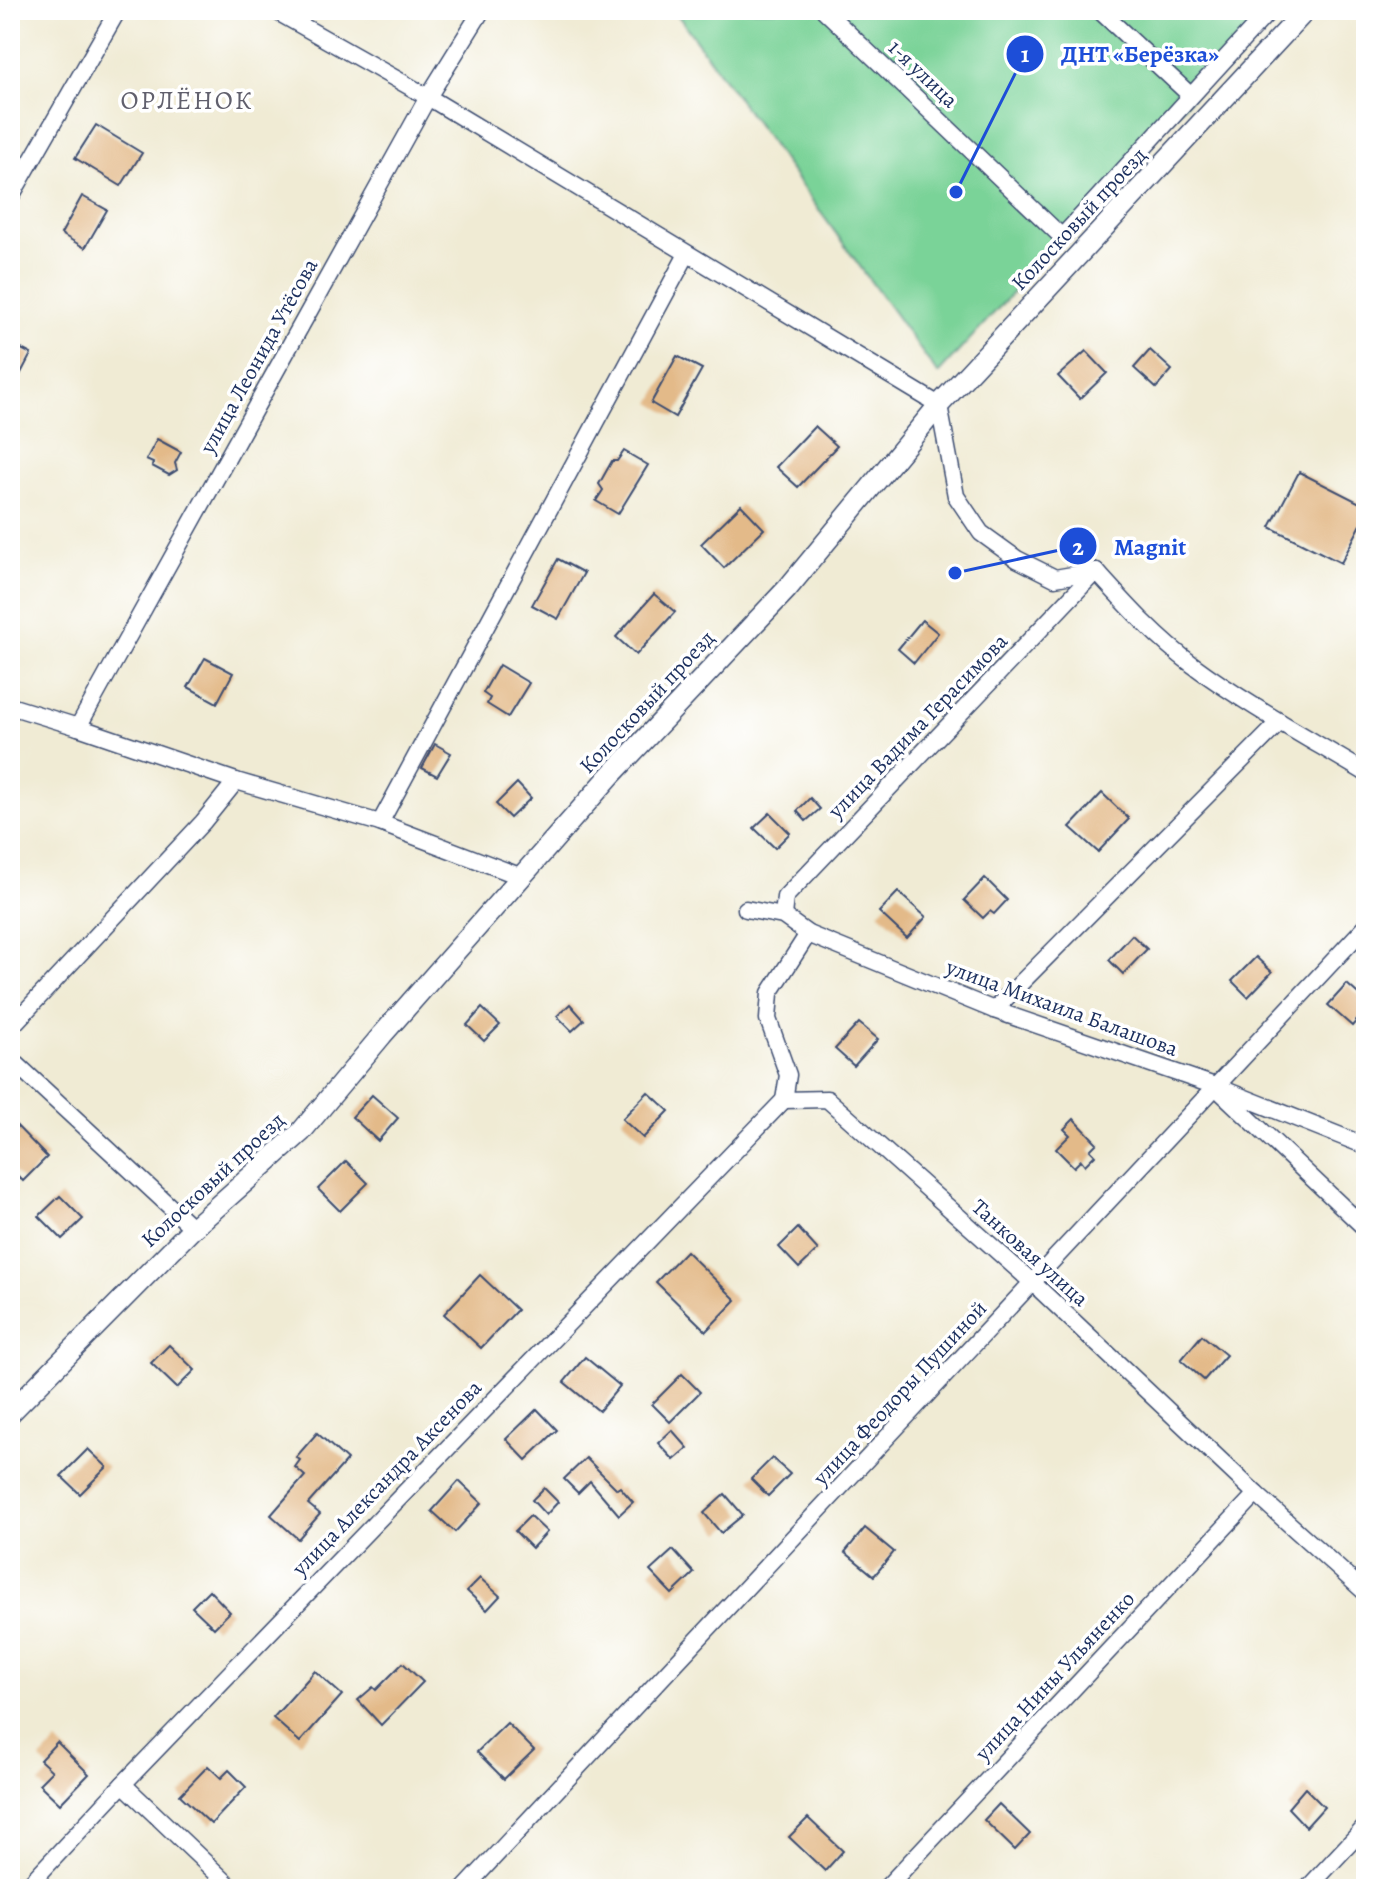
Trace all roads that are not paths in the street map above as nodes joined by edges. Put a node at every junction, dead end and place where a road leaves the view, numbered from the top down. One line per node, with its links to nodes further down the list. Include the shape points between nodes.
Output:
1 (118, 10): 10 (street)
2 (274, 10): 9 (street)
3 (482, 10): 9 (street, улица Леонида Утёсова)
4 (824, 10): 8 (street, 1-я улица, via 1062,237)
5 (1099, 10): 8 (street)
6 (1270, 10): 8 (street)
7 (1306, 10): 12 (street, Колосковый проезд)
8 (1190, 95)
9 (428, 97): 11 (street); 16 (street, улица Леонида Утёсова)
10 (10, 198)
11 (687, 254): 12 (street); 19 (street)
12 (939, 405): 13 (street, via 956,496 981,533 1055,578); 20 (street, Колосковый проезд, via 787,589)
13 (1096, 571): 15 (street, via 1193,665); 22 (street, улица Вадима Герасимова, via 785,897)
14 (10, 706): 16 (street)
15 (1280, 722): 17 (street); 25 (street)
16 (78, 727): 18 (street)
17 (1366, 773)
18 (236, 781): 19 (street); 26 (street)
19 (380, 823): 20 (street)
20 (522, 877): 31 (street, Колосковый проезд, via 301,1132)
21 (746, 909): 22 (street, улица Михаила Балашова)
22 (783, 916): 24 (street, улица Михаила Балашова)
23 (1366, 926): 28 (street, улица Феодоры Пушиной)
24 (808, 934): 25 (street, улица Михаила Балашова); 29 (street, via 770,993 768,1019 788,1075)
25 (994, 1010): 28 (street, улица Михаила Балашова)
26 (10, 1028)
27 (10, 1058): 31 (street)
28 (1215, 1086): 30 (street, улица Михаила Балашова); 32 (street); 33 (street, улица Феодоры Пушиной)
29 (784, 1100): 33 (street, Танковая улица, via 827,1099); 37 (street, улица Александра Аксенова)
30 (1366, 1146)
31 (193, 1228): 34 (street, Колосковый проезд)
32 (1366, 1229)
33 (1033, 1283): 35 (street, Танковая улица); 41 (street, улица Феодоры Пушиной)
34 (10, 1413)
35 (1256, 1494): 36 (street, Танковая улица); 42 (street, улица Нины Ульяненко)
36 (1366, 1593)
37 (123, 1784): 39 (street, улица Александра Аксенова); 40 (street)
38 (1366, 1826): 43 (street)
39 (25, 1889)
40 (233, 1889)
41 (464, 1889)
42 (885, 1889)
43 (1307, 1889)

